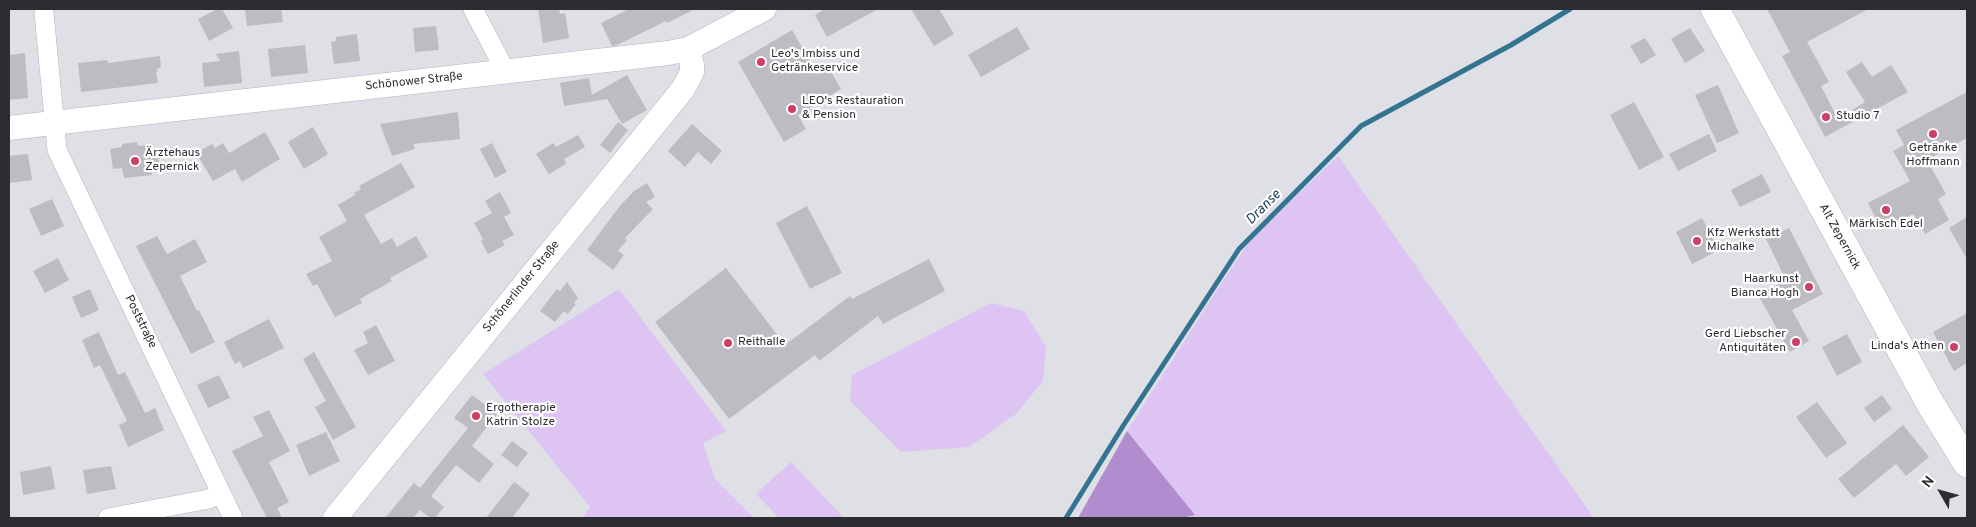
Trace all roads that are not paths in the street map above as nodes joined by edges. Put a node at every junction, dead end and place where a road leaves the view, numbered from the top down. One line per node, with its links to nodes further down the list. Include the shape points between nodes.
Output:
1 (473, 9): 6 (street)
2 (764, 9): 5 (street, Schönower Straße)
3 (1715, 9): 9 (main road, Alt Zepernick, via 1927,398)
4 (44, 13): 7 (street)
5 (688, 49): 6 (street, Schönower Straße); 13 (street, Schönerlinder Straße, via 692,72 683,89)
6 (506, 72): 7 (street, Schönower Straße)
7 (55, 123): 8 (street, Schönower Straße); 10 (street, Poststraße, via 57,150)
8 (9, 128)
9 (1967, 463)
10 (221, 493): 11 (street, via 209,499); 12 (street, Poststraße)
11 (108, 518)
12 (233, 518)
13 (335, 518)

